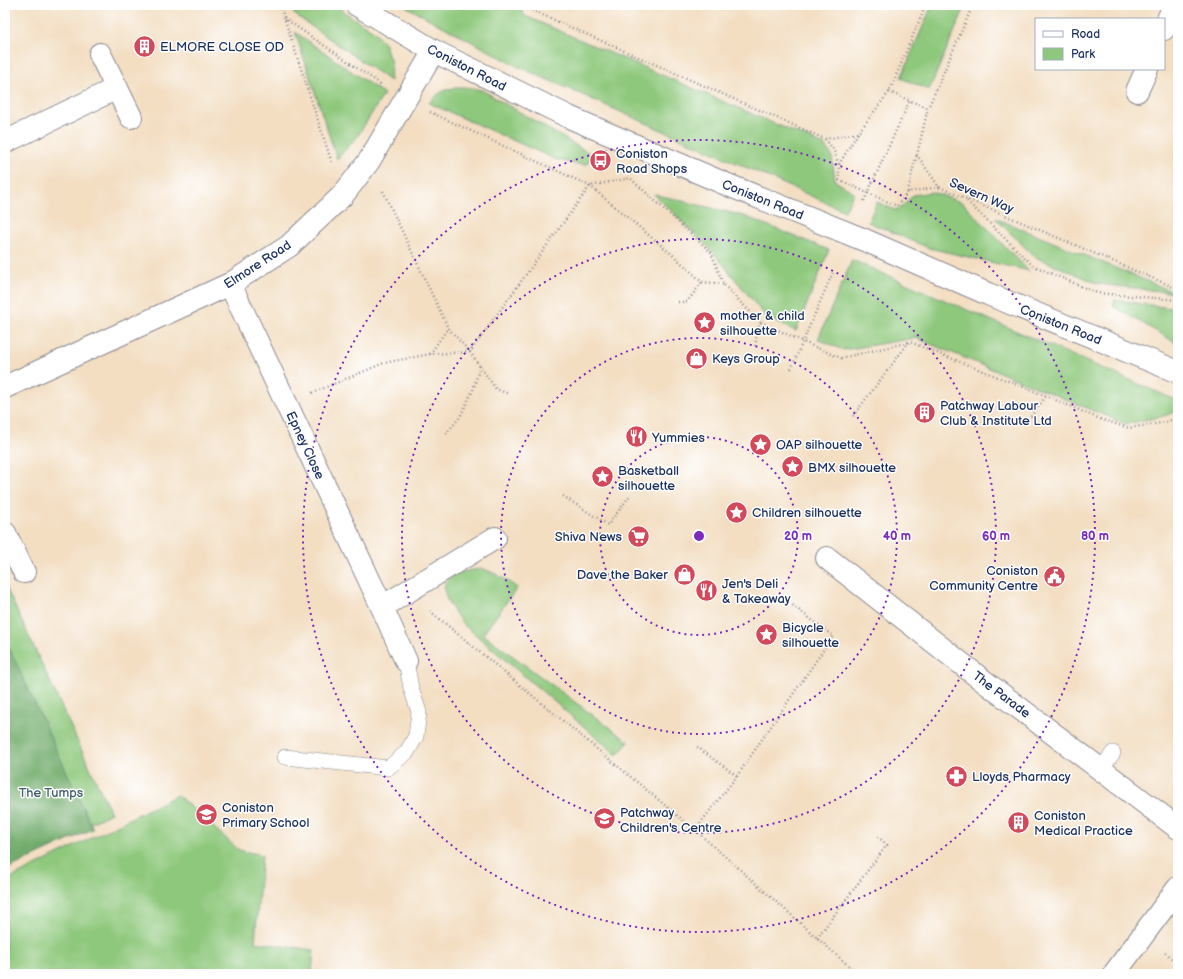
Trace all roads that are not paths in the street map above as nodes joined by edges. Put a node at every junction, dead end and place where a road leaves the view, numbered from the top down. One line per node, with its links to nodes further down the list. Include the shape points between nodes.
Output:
1 (357, 5): 4 (street, Coniston Road)
2 (1174, 5): 3 (street)
3 (1165, 27)
4 (434, 51): 11 (street, Elmore Road, via 369,161 343,195 289,246); 12 (street, Coniston Road, via 569,117)
5 (100, 54): 7 (street)
6 (1147, 70): 8 (street)
7 (118, 88): 9 (street); 10 (street)
8 (1137, 91)
9 (131, 117)
10 (5, 142)
11 (230, 284): 13 (street, Elmore Road); 18 (street, Epney Close)
12 (1178, 372)
13 (5, 387)
14 (5, 533): 17 (street)
15 (495, 538): 18 (street)
16 (827, 558): 21 (street, The Parade, via 982,679 1107,761)
17 (24, 572)
18 (382, 607): 19 (street, Epney Close)
19 (406, 661): 20 (lane, via 419,712 416,736 407,752 388,768)
20 (284, 757)
21 (1178, 828)
22 (1178, 888): 23 (street)
23 (1114, 974)

